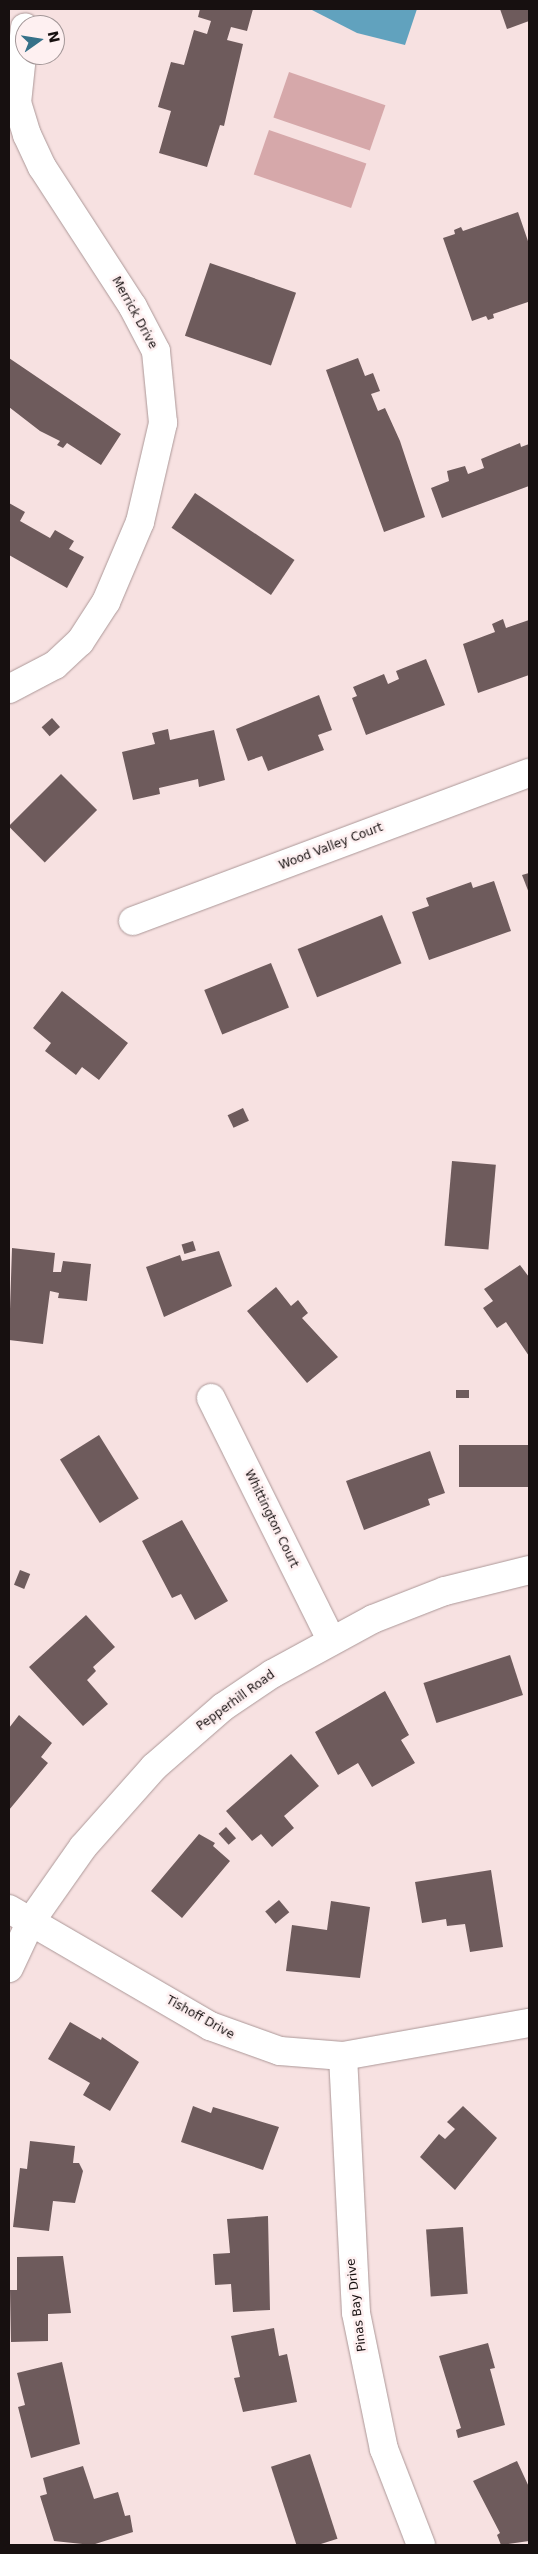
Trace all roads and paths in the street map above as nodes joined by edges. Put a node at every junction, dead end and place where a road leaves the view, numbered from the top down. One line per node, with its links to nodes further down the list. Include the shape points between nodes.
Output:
1 (21, 65): 2 (street, Merrick Drive, via 17,103 42,167 133,307 156,351 163,423 140,522 106,602 80,642 55,665)
2 (9, 689)
3 (529, 773): 4 (street, Wood Valley Court)
4 (133, 921)
5 (211, 1398): 7 (street, Whittington Court)
6 (529, 1570): 7 (street, Pepperhill Road, via 445,1591)
7 (331, 1640): 8 (street, Pepperhill Road, via 223,1707 154,1767)
8 (20, 1915): 9 (street, Pepperhill Road); 11 (street, Tishoff Drive, via 239,2040 280,2051)
9 (9, 1968)
10 (529, 2022): 11 (street, Tishoff Drive)
11 (343, 2056): 12 (street, Pinas Bay Drive, via 356,2312 384,2448)
12 (421, 2545)

